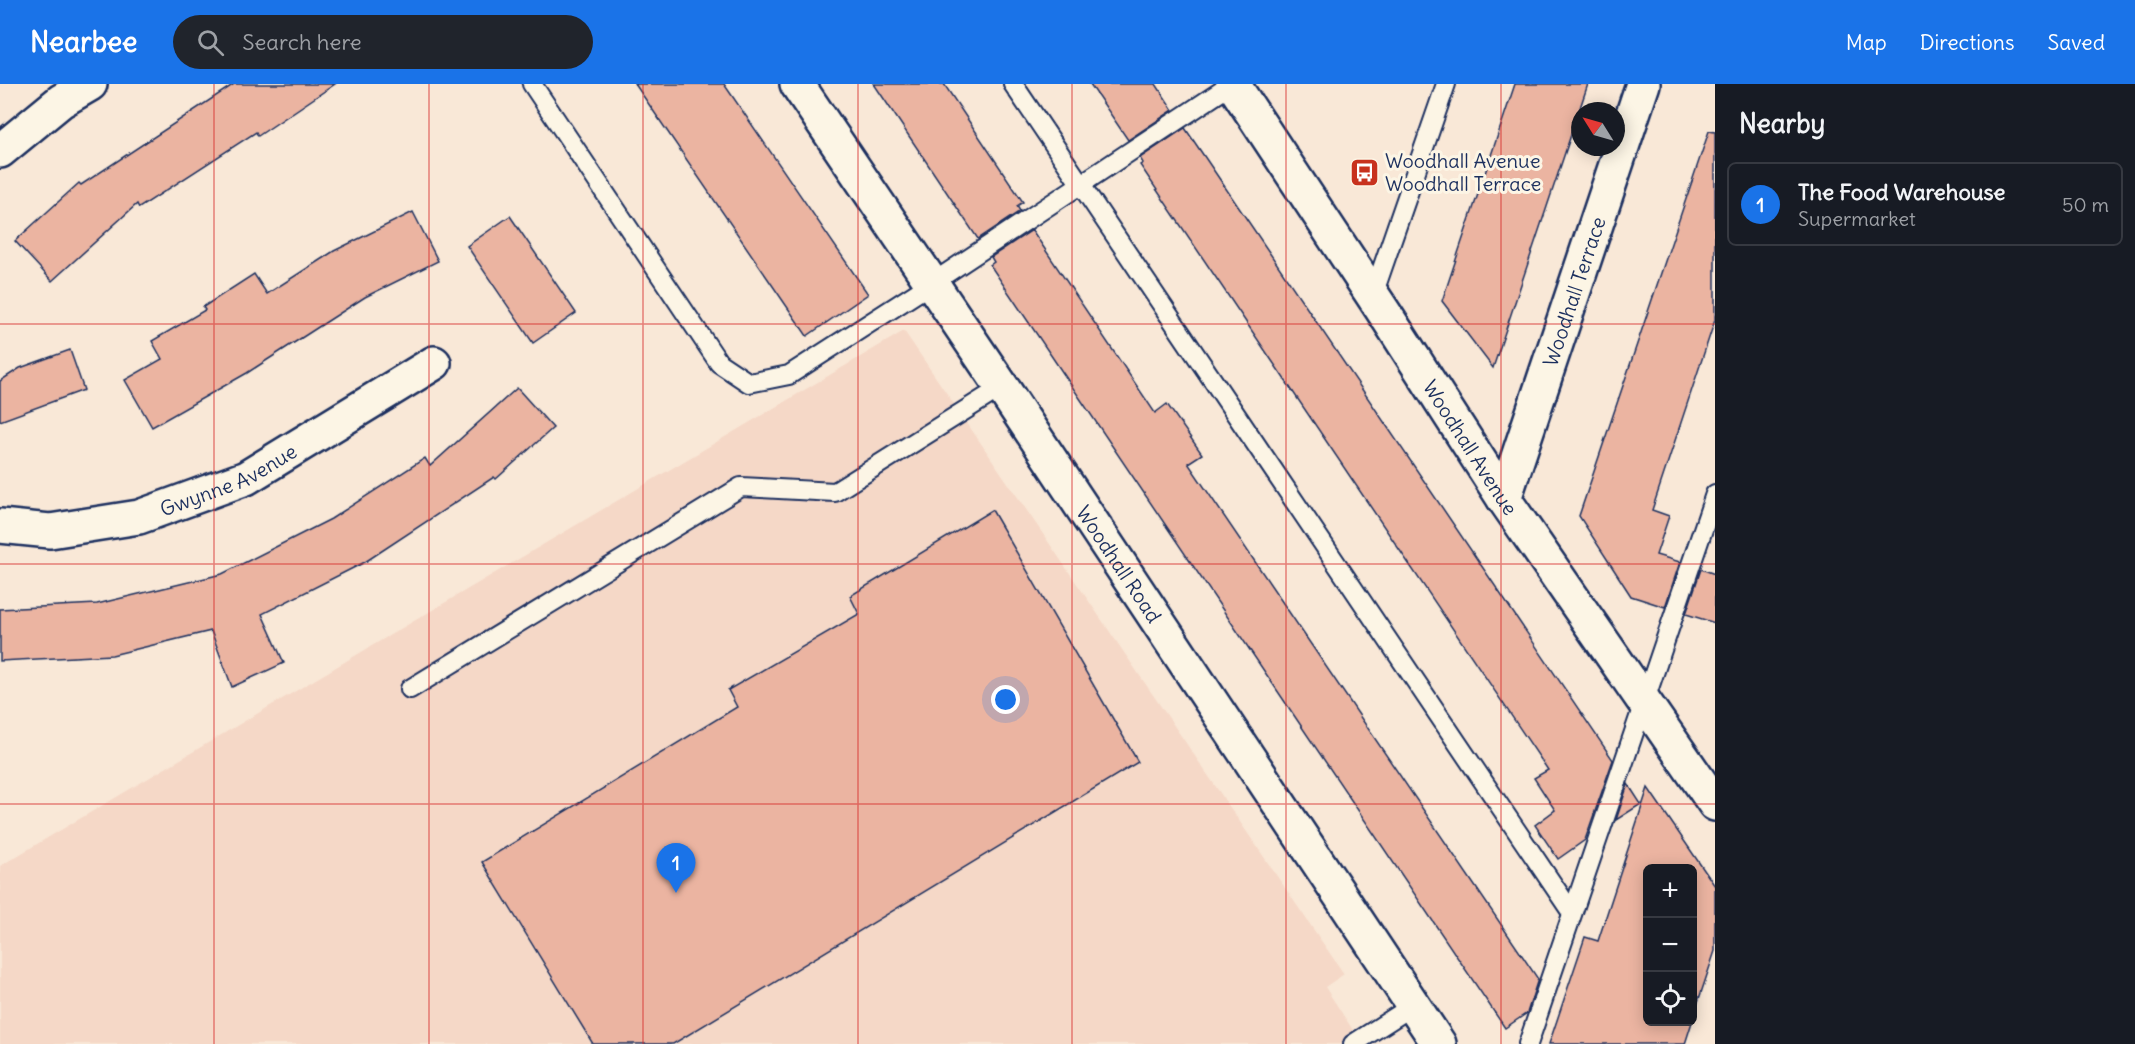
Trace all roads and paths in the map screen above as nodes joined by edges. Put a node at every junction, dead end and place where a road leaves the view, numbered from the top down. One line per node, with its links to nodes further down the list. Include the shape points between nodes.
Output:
1 (90, 84): 9 (street)
2 (532, 84): 11 (lane, via 719,363 749,383 789,375)
3 (797, 84): 11 (street, Woodhall Road)
4 (1013, 84): 10 (lane)
5 (1232, 84): 8 (street, Woodhall Avenue); 10 (lane)
6 (1446, 84): 12 (lane)
7 (1643, 84): 16 (street, Woodhall Terrace)
8 (1256, 98): 12 (street, Woodhall Avenue)
9 (0, 151)
10 (1081, 186): 11 (lane); 21 (lane)
11 (932, 283): 14 (street, Woodhall Road)
12 (1372, 295): 16 (street, Woodhall Avenue)
13 (434, 363): 17 (street, Gwynne Avenue, via 246,478 139,517 50,531)
14 (1002, 387): 18 (lane, via 835,492 741,487); 22 (street, Woodhall Road)
15 (1715, 494): 19 (lane)
16 (1504, 499): 19 (street, Woodhall Avenue)
17 (0, 526)
18 (410, 689)
19 (1645, 703): 20 (street, Woodhall Avenue); 21 (lane)
20 (1715, 804)
21 (1572, 913): 25 (lane)
22 (1414, 1005): 23 (lane); 24 (street, Woodhall Road)
23 (1353, 1044)
24 (1439, 1044)
25 (1528, 1044)

